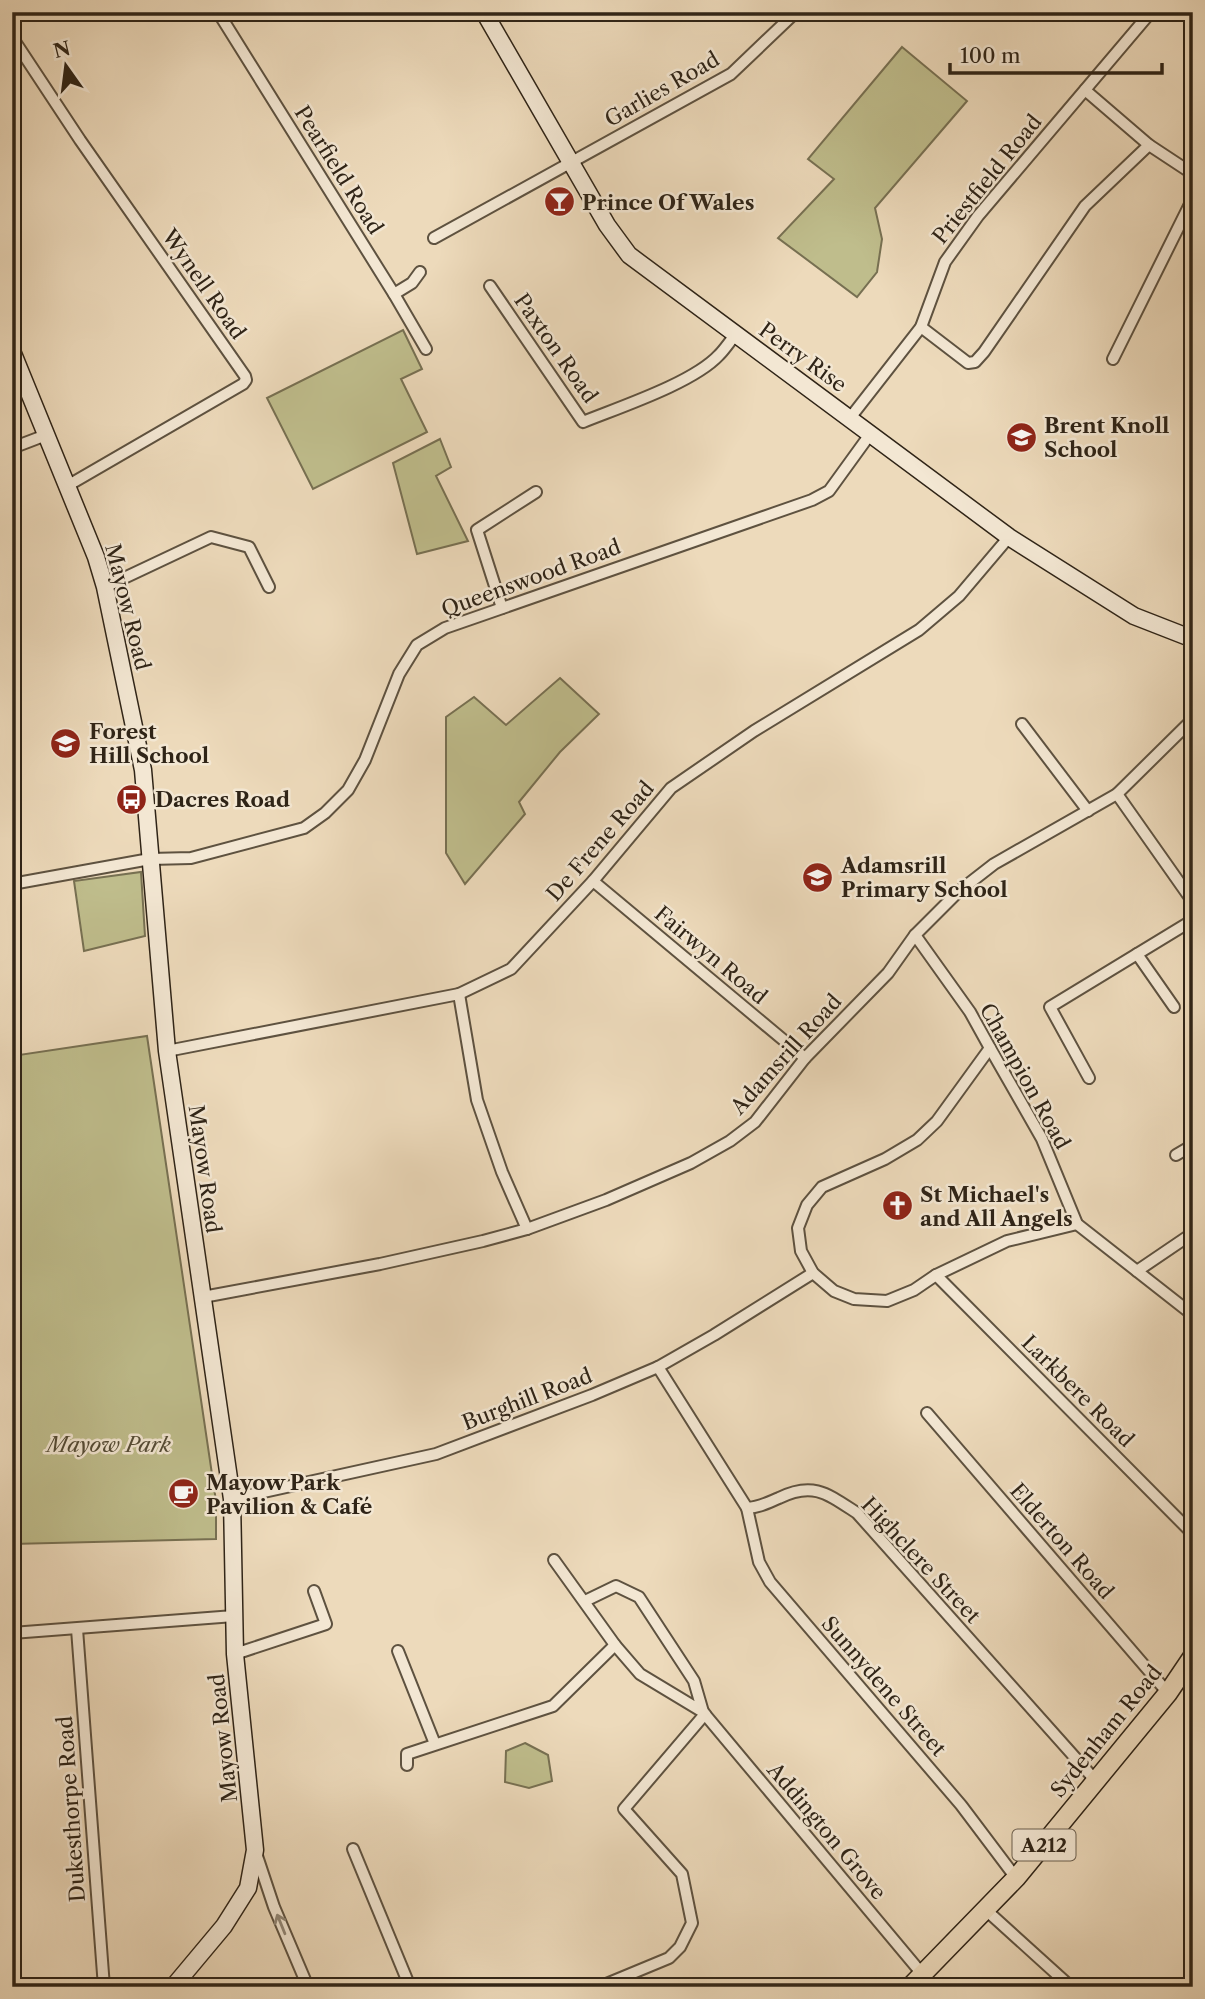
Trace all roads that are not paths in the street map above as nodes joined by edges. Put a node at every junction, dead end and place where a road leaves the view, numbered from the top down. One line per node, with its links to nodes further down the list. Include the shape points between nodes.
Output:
1 (218, 12): 14 (street, Pearfield Road)
2 (484, 12): 8 (street, Perry Rise)
3 (796, 12): 8 (street, Garlies Road, via 730,74)
4 (1151, 12): 6 (street, Priestfield Road)
5 (12, 37): 24 (street, Wynell Road, via 246,380)
6 (1085, 90): 7 (street); 15 (street, Priestfield Road, via 944,262)
7 (1149, 145): 9 (street); 15 (street, via 1085,206 975,362 968,363)
8 (571, 161): 11 (street, Garlies Road); 16 (street, Perry Rise, via 629,255)
9 (1193, 174)
10 (1193, 198): 19 (street)
11 (434, 238)
12 (419, 272): 14 (street)
13 (490, 286): 16 (street, Paxton Road, via 583,422 702,369)
14 (394, 294): 17 (street, Pearfield Road)
15 (921, 327): 20 (street, Priestfield Road)
16 (736, 334): 20 (street, Perry Rise)
17 (426, 349)
18 (12, 351): 22 (street, Mayow Road)
19 (1113, 359)
20 (850, 418): 21 (street, Perry Rise)
21 (871, 433): 26 (street, Perry Rise); 29 (street, Queenswood Road, via 829,491 812,500)
22 (46, 435): 23 (street); 24 (street, Mayow Road)
23 (12, 448)
24 (67, 486): 27 (street, Mayow Road)
25 (536, 492): 29 (street, via 477,530)
26 (1009, 537): 30 (street, Perry Rise, via 1134,616); 36 (street, De Frene Road, via 959,596 919,630 671,788)
27 (105, 587): 28 (street, via 211,537 249,547); 35 (street, Mayow Road, via 143,770)
28 (270, 587)
29 (502, 608): 35 (street, Queenswood Road, via 445,628 417,645 399,674 348,790 304,828 191,858)
30 (1193, 639)
31 (1193, 719): 33 (street, Adamsrill Road)
32 (1022, 724): 34 (street)
33 (1117, 794): 34 (street, Adamsrill Road); 38 (street)
34 (1088, 811): 40 (street, Adamsrill Road, via 993,864)
35 (150, 859): 37 (street); 45 (street, Mayow Road)
36 (593, 881): 42 (street, De Frene Road, via 511,969); 46 (street, Fairwyn Road)
37 (12, 884)
38 (1193, 902)
39 (1193, 920): 41 (street)
40 (915, 935): 44 (street, Champion Road); 46 (street, Adamsrill Road, via 888,973)
41 (1137, 954): 43 (street); 47 (street, via 1050,1007)
42 (458, 994): 45 (street, De Frene Road); 51 (street, via 477,1100)
43 (1174, 1007)
44 (990, 1048): 50 (street, Champion Road, via 1042,1139); 54 (street, via 937,1121 917,1140 822,1187 807,1205 798,1228 801,1251)
45 (167, 1051): 56 (street, Mayow Road)
46 (805, 1058): 51 (street, Adamsrill Road, via 755,1122 730,1141 618,1195)
47 (1089, 1079)
48 (1193, 1145): 49 (street)
49 (1176, 1154)
50 (1077, 1224): 53 (street, Champion Road); 55 (street, via 1007,1241)
51 (527, 1228): 56 (street, Adamsrill Road, via 380,1264)
52 (1193, 1233): 53 (street)
53 (1137, 1271): 57 (street, Champion Road)
54 (813, 1273): 55 (street, via 834,1291 854,1299 887,1301); 58 (street, Burghill Road)
55 (936, 1275): 62 (street, Larkbere Road)
56 (203, 1297): 60 (street, Mayow Road)
57 (1193, 1315)
58 (659, 1367): 60 (street, Burghill Road, via 436,1454); 61 (street)
59 (926, 1413): 73 (street, Elderton Road)
60 (232, 1499): 66 (street, Mayow Road)
61 (747, 1508): 77 (street, Highclere Street, via 762,1507 797,1490 815,1490 857,1513); 80 (street, Sunnydene Street, via 759,1562 770,1582 961,1805)
62 (1193, 1534)
63 (554, 1560): 65 (street)
64 (313, 1591): 71 (street, via 326,1624)
65 (585, 1601): 69 (street, Addington Grove); 74 (street, Addington Grove, via 616,1586 639,1597 694,1681)
66 (234, 1616): 67 (street); 71 (street, Mayow Road)
67 (76, 1629): 68 (street); 83 (street, Dukesthorpe Road)
68 (12, 1633)
69 (615, 1645): 74 (street, Addington Grove, via 640,1674); 75 (street, via 553,1706)
70 (398, 1651): 75 (street)
71 (235, 1654): 79 (street, Mayow Road)
72 (1193, 1656): 73 (main road, Sydenham Road / A212)
73 (1168, 1693): 77 (main road, Sydenham Road / A212)
74 (704, 1713): 82 (street, Addington Grove); 87 (street, via 624,1809 682,1874 692,1923 669,1958)
75 (435, 1744): 76 (street, via 407,1754)
76 (407, 1765)
77 (1096, 1781): 80 (main road, Sydenham Road / A212)
78 (353, 1849): 86 (street)
79 (255, 1850): 84 (street, Mayow Road, via 248,1888 224,1926); 85 (street, one-way to 79)
80 (1016, 1878): 81 (main road, Sydenham Road / A212)
81 (986, 1910): 82 (main road, Sydenham Road / A212); 88 (street)
82 (916, 1981)
83 (104, 1987)
84 (173, 1987)
85 (309, 1987)
86 (410, 1987)
87 (598, 1987)
88 (1072, 1987)

